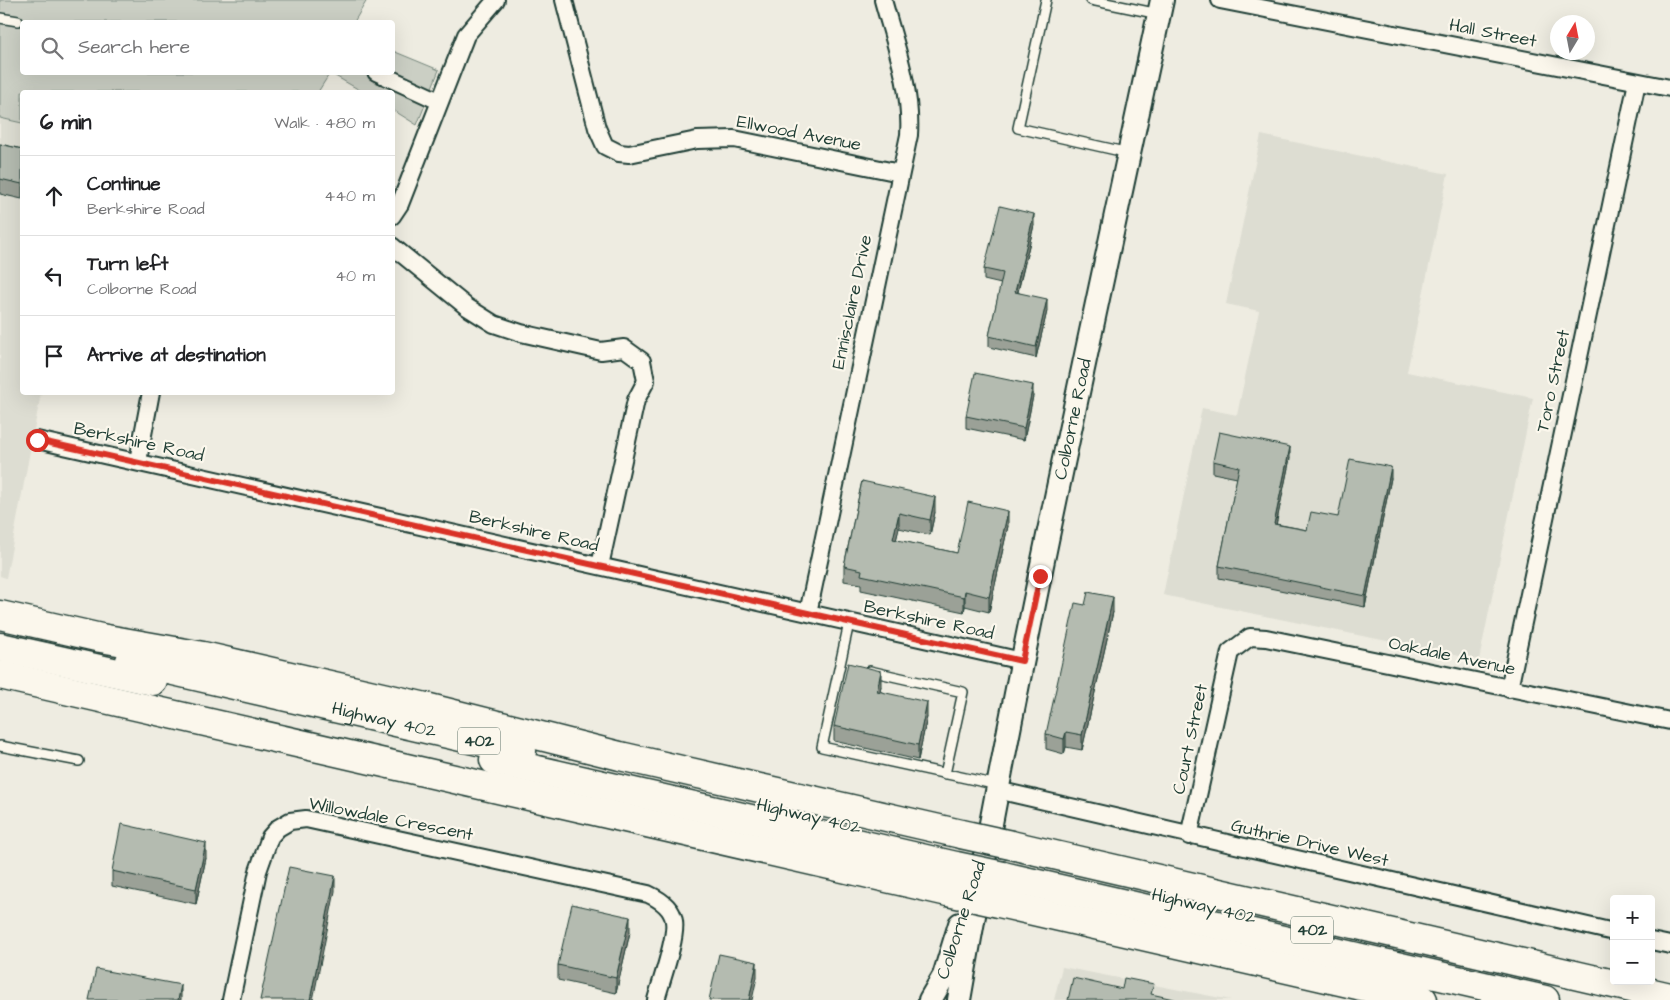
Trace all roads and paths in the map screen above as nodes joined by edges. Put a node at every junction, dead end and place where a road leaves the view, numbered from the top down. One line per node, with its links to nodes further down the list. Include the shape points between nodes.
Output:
1 (496, 0): 13 (street, via 466,35)
2 (564, 0): 15 (street, Ellwood Avenue, via 597,128 605,146 612,150 629,154 697,140 734,139)
3 (883, 0): 15 (street, Ennisclaire Drive, via 909,112)
4 (1046, 0): 14 (lane, via 1018,128)
5 (1091, 0): 7 (lane)
6 (1220, 0): 11 (street, Hall Street)
7 (1160, 7): 14 (street, Colborne Road)
8 (0, 18): 9 (lane)
9 (18, 21)
10 (383, 75): 13 (street)
11 (1637, 82): 12 (street, Hall Street); 34 (street, Toro Street)
12 (1670, 88)
13 (439, 101): 16 (street)
14 (1130, 153): 30 (street, Colborne Road)
15 (900, 173): 23 (street, Ennisclaire Drive)
16 (395, 212)
17 (395, 248): 21 (street, via 494,324 600,351 624,348 642,361 646,381 636,400)
18 (150, 395): 20 (street)
19 (37, 440): 20 (street, Berkshire Road)
20 (138, 461): 21 (street, Berkshire Road)
21 (600, 566): 23 (street, Berkshire Road)
22 (0, 598): 29 (highway)
23 (808, 613): 25 (street, Berkshire Road)
24 (0, 615): 29 (highway, via 101,638)
25 (849, 623): 30 (street, Berkshire Road); 31 (lane)
26 (0, 631): 42 (highway, Highway 402 / 402)
27 (0, 646): 42 (highway)
28 (1230, 652): 34 (street, Oakdale Avenue, via 1250,638 1266,638); 41 (street, Court Street)
29 (203, 656): 42 (highway, via 620,756)
30 (1022, 661): 40 (street, Colborne Road)
31 (850, 666): 39 (lane, via 962,692); 39 (lane, via 822,747)
32 (0, 675): 36 (highway, 402)
33 (0, 689): 36 (highway, via 89,709)
34 (1509, 689): 35 (street, Oakdale Avenue)
35 (1670, 721)
36 (276, 740): 51 (highway, 402, bridge)
37 (0, 746): 38 (lane)
38 (79, 762)
39 (945, 774): 40 (lane)
40 (998, 788): 41 (street, Guthrie Drive West); 43 (street, Colborne Road)
41 (1189, 836): 44 (street, Guthrie Drive West)
42 (958, 850): 43 (highway, Highway 402 / 402)
43 (1002, 855): 47 (highway); 48 (street, Colborne Road); 48 (street, Colborne Road, via 949,962 944,976); 52 (highway); 53 (highway, Highway 402 / 402)
44 (1610, 931)
45 (1655, 942): 46 (street)
46 (1670, 945)
47 (1670, 997)
48 (944, 998)
49 (231, 1000): 50 (street, Willowdale Crescent, via 264,851 278,828 290,820 306,819 648,894 661,900 674,920 673,936)
50 (656, 1000)
51 (1423, 1000)
52 (1545, 1000)
53 (1618, 1000)

